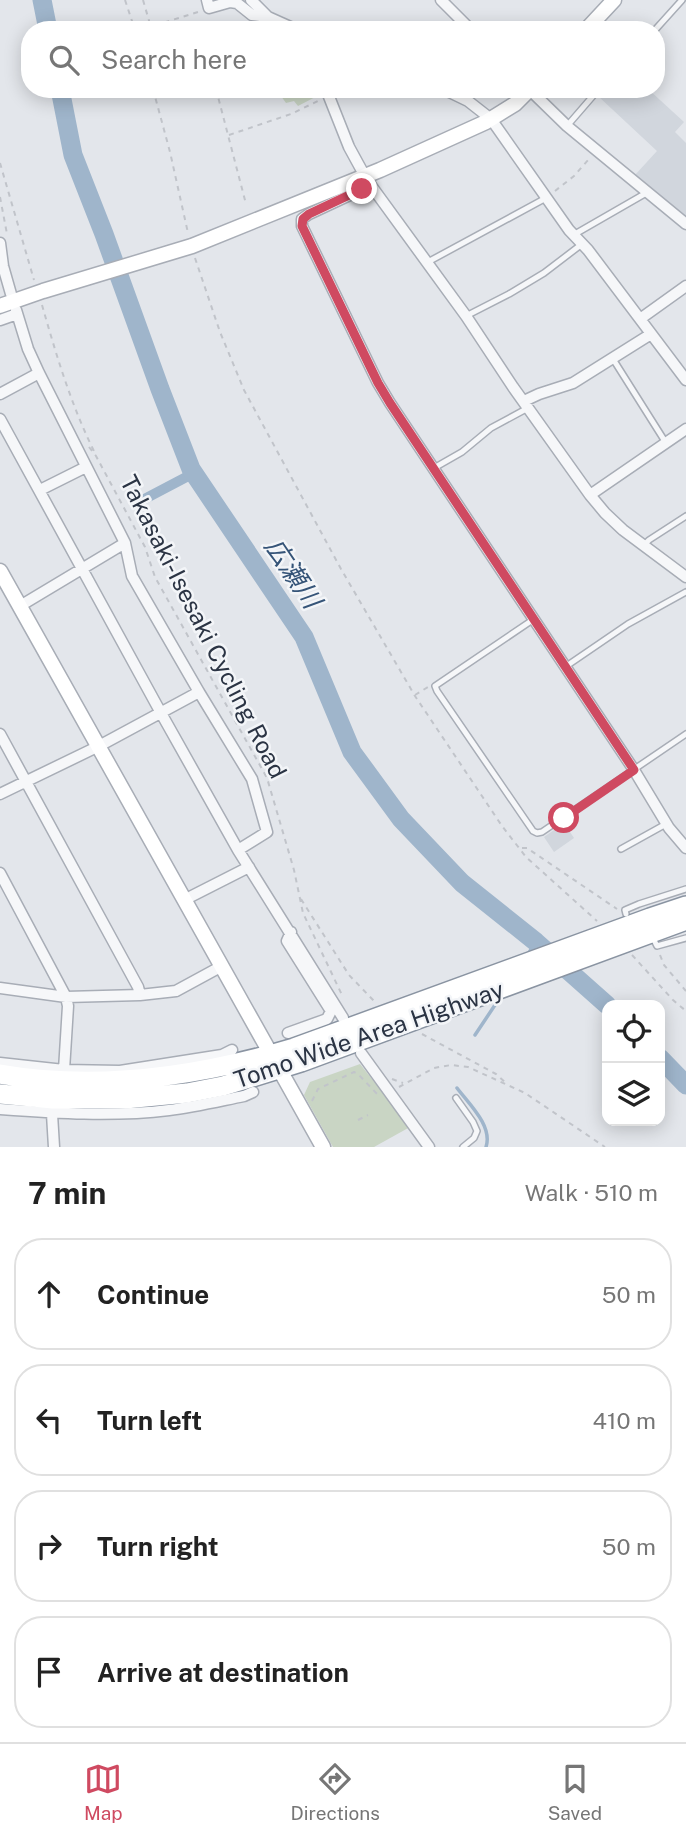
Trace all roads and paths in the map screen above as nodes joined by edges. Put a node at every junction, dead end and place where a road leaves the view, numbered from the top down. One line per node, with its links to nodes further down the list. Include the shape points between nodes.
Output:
1 (125, 0): 9 (path)
2 (143, 0): 10 (path)
3 (251, 0): 8 (street)
4 (441, 0): 13 (street)
5 (614, 0): 14 (street)
6 (682, 0): 15 (lane)
7 (208, 4): 8 (street, via 237,3 252,15); 11 (path)
8 (268, 17): 12 (street)
9 (132, 21)
10 (149, 21)
11 (166, 21)
12 (277, 21)
13 (462, 21)
14 (594, 21)
15 (663, 21)
16 (155, 98): 37 (path)
17 (219, 98): 26 (path)
18 (317, 98): 26 (path, via 291,114)
19 (329, 98): 29 (street)
20 (462, 98): 24 (street)
21 (521, 98): 24 (street)
22 (539, 98): 25 (street)
23 (591, 98): 25 (lane)
24 (491, 119): 29 (street); 31 (street)
25 (567, 126): 27 (street)
26 (229, 135): 32 (path)
27 (597, 150): 30 (street); 31 (path)
28 (0, 163): 41 (path, Takasaki-Isesaki Cycling Road)
29 (367, 180): 37 (street); 38 (street); 58 (street, via 309,214 302,226 378,383)
30 (648, 192): 33 (street); 34 (lane)
31 (546, 198): 34 (street); 38 (lane)
32 (246, 204)
33 (685, 222)
34 (574, 235): 36 (street)
35 (0, 243): 40 (street)
36 (582, 244): 43 (lane, via 544,273); 44 (street)
37 (191, 246): 41 (street); 73 (path, via 244,390)
38 (426, 263): 43 (street)
39 (686, 286): 44 (street)
40 (7, 292)
41 (40, 293): 42 (street); 56 (path, Takasaki-Isesaki Cycling Road, via 67,386)
42 (0, 306)
43 (466, 316): 51 (street)
44 (640, 319): 46 (street)
45 (0, 320): 48 (street, via 17,312)
46 (652, 334): 47 (street); 49 (street)
47 (613, 359): 51 (street, via 573,383 539,394); 54 (lane)
48 (39, 373): 50 (street); 57 (street)
49 (686, 380)
50 (0, 394)
51 (526, 405): 58 (lane); 60 (street)
52 (0, 419): 59 (street)
53 (686, 429): 54 (street)
54 (666, 443): 60 (street)
55 (89, 448): 56 (path, Takasaki-Isesaki Cycling Road)
56 (96, 456): 89 (path, Takasaki-Isesaki Cycling Road, via 145,547 155,577 267,778)
57 (86, 467): 59 (street); 62 (street)
58 (433, 469): 69 (street)
59 (40, 491): 64 (street)
60 (590, 495): 63 (street)
61 (686, 516): 63 (lane)
62 (125, 543): 64 (street); 72 (street, via 132,576)
63 (643, 546): 66 (street)
64 (83, 569): 68 (street); 74 (street)
65 (0, 571): 68 (street)
66 (686, 577)
67 (686, 592): 70 (lane)
68 (20, 606): 77 (street)
69 (534, 619): 70 (street); 78 (lane, via 436,684 437,691 537,833)
70 (565, 667): 78 (street)
71 (429, 686): 73 (path)
72 (199, 692): 74 (street); 85 (street, via 252,779 267,832)
73 (415, 696): 82 (path)
74 (160, 713): 77 (street); 85 (street)
75 (0, 734): 79 (street)
76 (686, 734): 78 (lane)
77 (99, 746): 79 (street); 90 (street)
78 (634, 770): 81 (street)
79 (26, 781): 80 (street); 101 (street)
80 (0, 794)
81 (666, 824): 83 (street); 84 (lane)
82 (520, 848): 92 (path, via 527,848); 96 (path)
83 (686, 848)
84 (621, 849)
85 (238, 850): 86 (street)
86 (249, 867): 90 (street); 94 (street)
87 (0, 873): 102 (street)
88 (686, 889): 92 (lane)
89 (299, 896): 103 (path, Takasaki-Isesaki Cycling Road); 105 (path, Takasaki-Isesaki Cycling Road, via 349,975)
90 (184, 900): 98 (street)
91 (686, 906): 96 (highway, Tomo Wide Area Highway, via 650,918)
92 (625, 912)
93 (686, 920): 96 (highway, Tomo Wide Area Highway)
94 (291, 932): 106 (street); 107 (street, via 287,942 331,1011 327,1019)
95 (686, 938): 97 (lane)
96 (611, 939): 104 (path); 105 (highway, Tomo Wide Area Highway)
97 (656, 944): 100 (path, via 664,965)
98 (222, 966): 101 (street, via 176,991); 110 (street)
99 (0, 988): 102 (street)
100 (686, 991)
101 (140, 995): 102 (street)
102 (66, 997): 112 (street)
103 (346, 1004)
104 (686, 1011)
105 (404, 1017): 110 (highway, Tomo Wide Area Highway); 116 (path, Takasaki-Isesaki Cycling Road)
106 (343, 1018)
107 (288, 1033)
108 (232, 1050): 114 (street)
109 (361, 1053): 131 (street)
110 (276, 1062): 114 (highway, Tomo Wide Area Highway, via 166,1077); 117 (highway, Tomo Wide Area Highway); 130 (street)
111 (0, 1063): 112 (street)
112 (64, 1070): 114 (street)
113 (0, 1074): 114 (highway, Tomo Wide Area Highway, via 65,1080)
114 (125, 1075)
115 (404, 1084): 116 (path, Takasaki-Isesaki Cycling Road, via 434,1068 451,1065)
116 (508, 1085): 133 (path, Takasaki-Isesaki Cycling Road)
117 (223, 1086): 119 (highway, Tomo Wide Area Highway, via 125,1099); 123 (street)
118 (253, 1091): 123 (street)
119 (0, 1095): 125 (street)
120 (380, 1098): 122 (path, via 354,1072 318,1089)
121 (456, 1098): 132 (lane, via 477,1131)
122 (312, 1102)
123 (204, 1104): 126 (street, via 126,1114)
124 (0, 1109): 125 (street)
125 (18, 1110): 126 (street)
126 (52, 1114): 129 (street)
127 (368, 1115): 128 (path)
128 (358, 1121)
129 (54, 1147)
130 (323, 1147)
131 (429, 1147)
132 (463, 1147)
133 (605, 1147)

